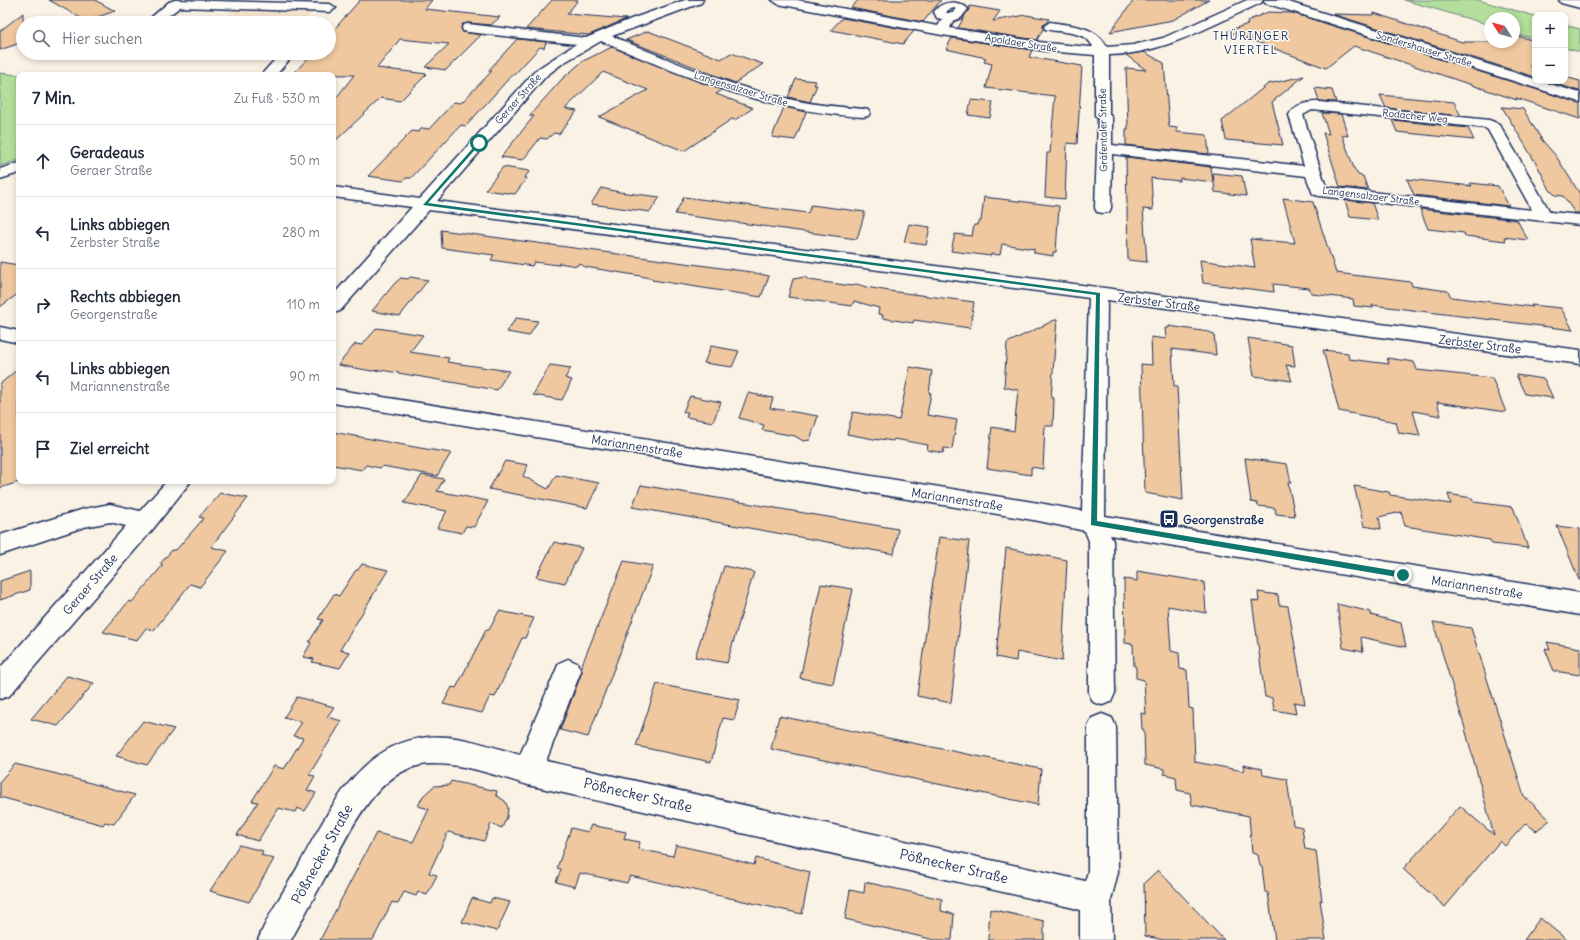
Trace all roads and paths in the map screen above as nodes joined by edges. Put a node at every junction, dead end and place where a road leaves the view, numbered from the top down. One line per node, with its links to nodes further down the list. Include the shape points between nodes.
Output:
1 (697, 0): 14 (street, Geraer Straße)
2 (778, 0): 13 (street, Apoldaer Straße)
3 (1257, 0): 16 (street, Apoldaer Straße, via 1167,41 1140,48)
4 (1269, 0): 19 (street, Sondershauser Straße)
5 (1564, 0): 7 (street)
6 (334, 4): 8 (street, via 178,3 173,4); 9 (street)
7 (1580, 4)
8 (159, 16)
9 (323, 16)
10 (949, 17): 13 (street)
11 (1050, 26): 16 (street, via 1082,30 1099,44)
12 (468, 28): 15 (street)
13 (942, 30): 16 (street, Apoldaer Straße, via 1055,49)
14 (601, 36): 15 (street, Geraer Straße); 20 (street, Langensalzaer Straße, via 700,77 744,92 814,110)
15 (586, 43): 26 (street, Geraer Straße, via 558,60 533,81)
16 (1102, 52): 21 (street, Gräfentaler Straße)
17 (282, 60): 18 (street)
18 (271, 72)
19 (1580, 98)
20 (863, 113)
21 (1104, 149): 23 (street, Langensalzaer Straße); 27 (street, Gräfentaler Straße)
22 (16, 169): 24 (street)
23 (1314, 172): 28 (street, Langensalzaer Straße, via 1319,191); 28 (street, Rodacher Weg, via 1296,115 1303,108 1319,106 1482,123 1494,127)
24 (0, 174)
25 (336, 192): 26 (street, Zerbster Straße)
26 (424, 204): 30 (street, Zerbster Straße); 31 (street, Geraer Straße)
27 (1103, 208)
28 (1544, 216): 29 (street, Langensalzaer Straße)
29 (1580, 220)
30 (1098, 294): 34 (street, Zerbster Straße); 38 (street)
31 (336, 304)
32 (0, 333): 33 (street)
33 (16, 336)
34 (1580, 357)
35 (336, 396): 38 (street, Mariannenstraße)
36 (177, 484): 37 (street, Geraer Straße)
37 (145, 522): 39 (street, via 110,513 84,518); 42 (street, Geraer Straße)
38 (1093, 523): 40 (street, Mariannenstraße); 43 (street, via 1101,541)
39 (0, 544)
40 (1580, 604)
41 (568, 671): 45 (street)
42 (0, 687)
43 (1102, 694)
44 (1102, 727): 46 (street, via 1104,872)
45 (528, 771): 46 (street, Pößnecker Straße); 47 (street, Pößnecker Straße, via 439,749 422,750 392,761 362,786 349,805)
46 (1096, 900): 48 (street)
47 (274, 940)
48 (1096, 940)

